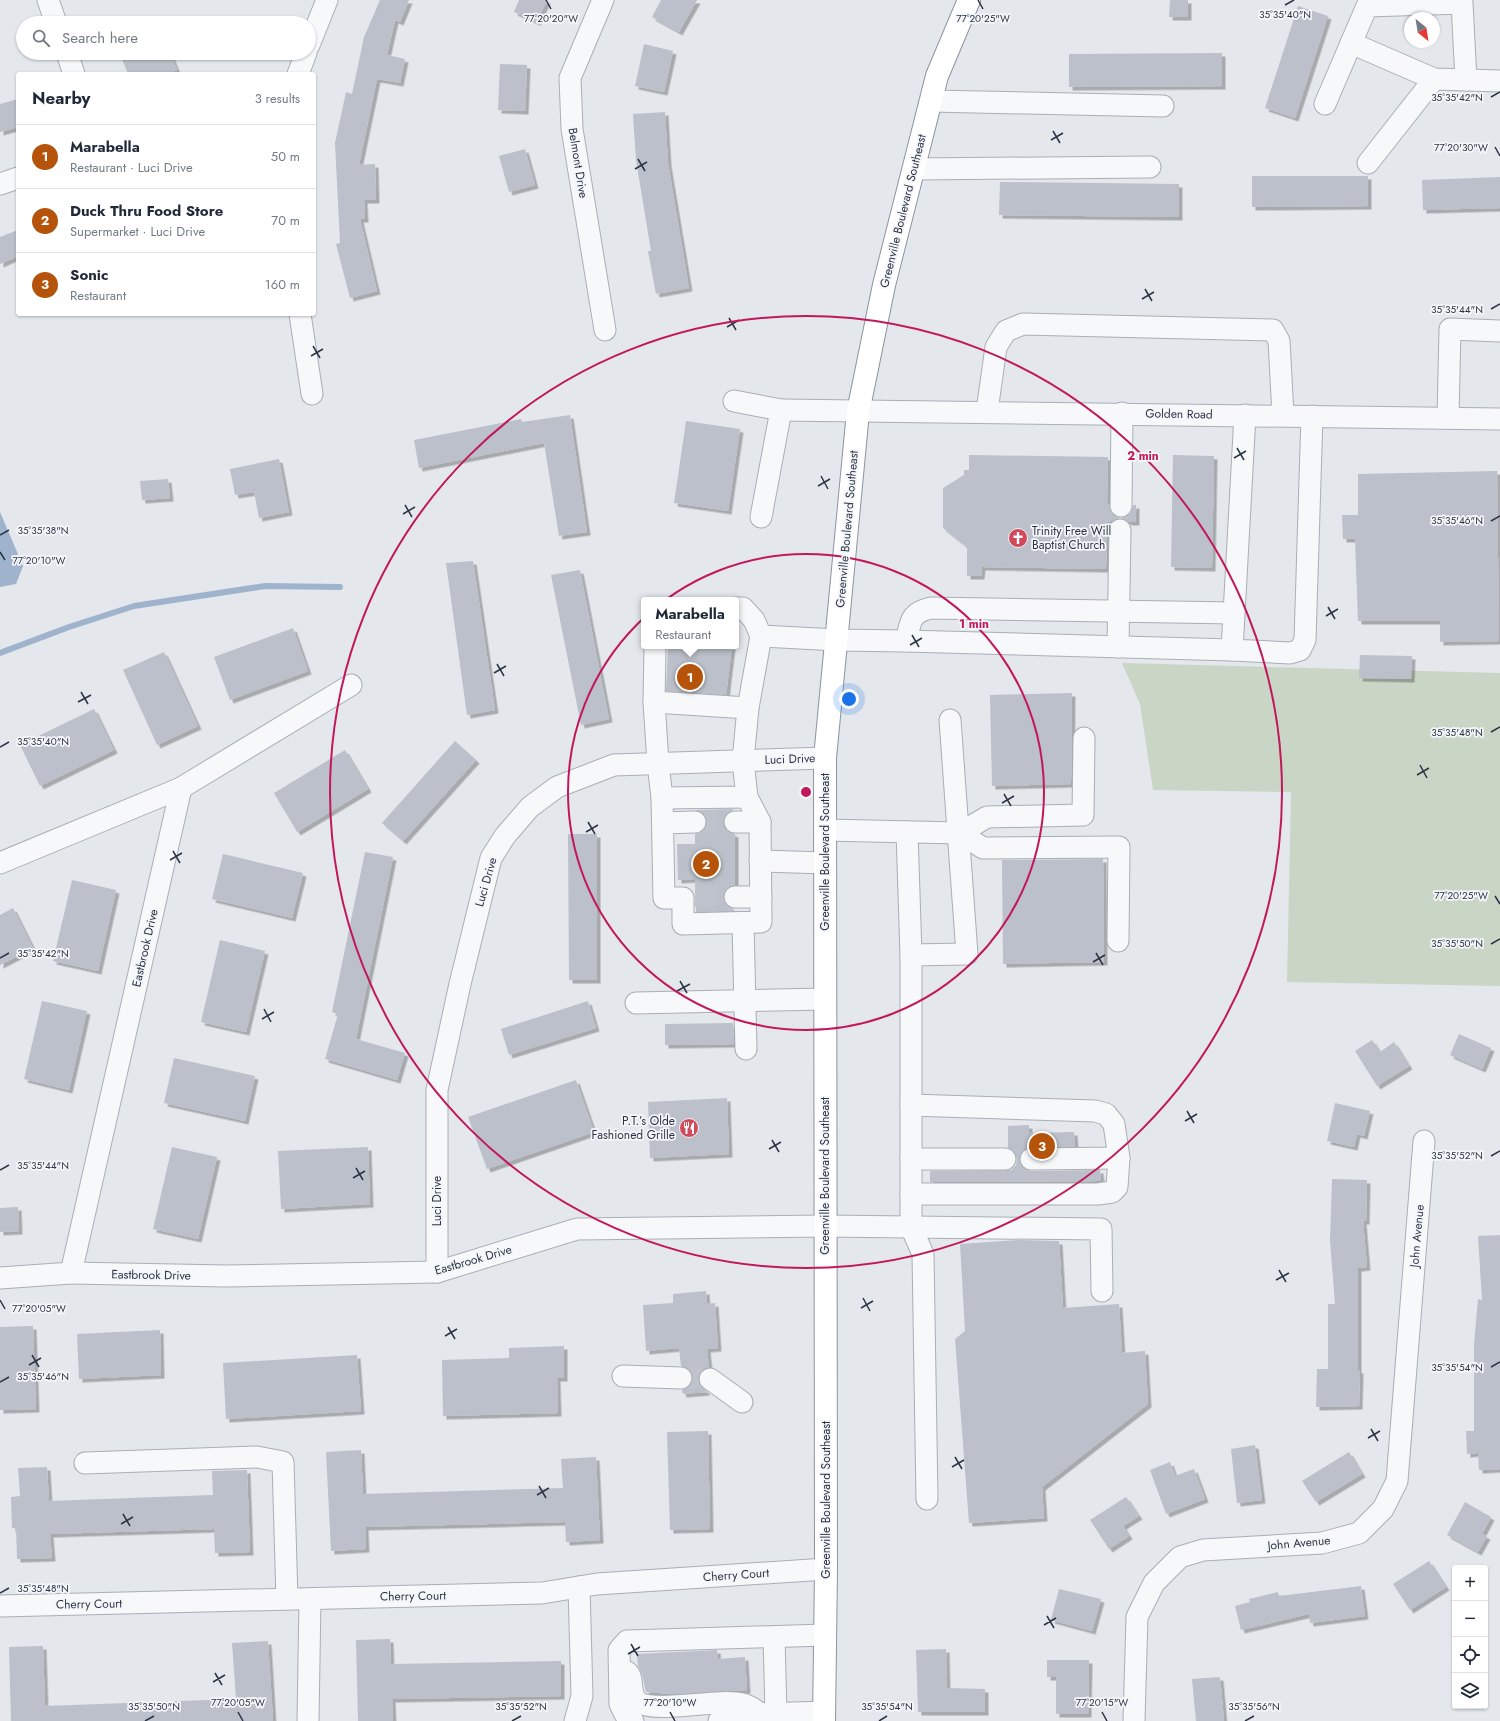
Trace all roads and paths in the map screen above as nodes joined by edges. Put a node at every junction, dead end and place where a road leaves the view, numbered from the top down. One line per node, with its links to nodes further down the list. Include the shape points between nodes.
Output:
1 (48, 0): 5 (street)
2 (327, 0): 6 (street)
3 (603, 0): 24 (street, Belmont Drive, via 570,78 572,128)
4 (968, 0): 15 (highway, Greenville Boulevard Southeast, via 938,76)
5 (54, 16)
6 (316, 28)
7 (1351, 43): 12 (street); 13 (street, via 1367,6 1462,3); 16 (street)
8 (69, 60): 10 (street)
9 (303, 60): 11 (street)
10 (73, 72)
11 (299, 72)
12 (1434, 79): 13 (street); 18 (street)
13 (1466, 80): 14 (street)
14 (1500, 81)
15 (931, 101): 17 (street); 20 (highway, Greenville Boulevard Southeast)
16 (1325, 104)
17 (1163, 106)
18 (1368, 163)
19 (1150, 167): 20 (street)
20 (914, 169): 30 (highway, Greenville Boulevard Southeast, via 884,285)
21 (16, 179): 22 (street)
22 (0, 184)
23 (300, 316): 26 (street)
24 (605, 330)
25 (1500, 331): 35 (street, via 1450,329)
26 (312, 394)
27 (734, 401): 28 (street, Golden Road)
28 (781, 410): 30 (street, Golden Road); 38 (street)
29 (987, 411): 30 (street, Golden Road); 31 (street, Golden Road); 33 (street, via 996,347 1006,331 1023,324 1031,324 1273,330 1279,340)
30 (858, 412): 44 (highway, Greenville Boulevard Southeast)
31 (1122, 413): 32 (street, Golden Road); 37 (street)
32 (1244, 415): 33 (street, Golden Road); 42 (street)
33 (1283, 416): 34 (street, Golden Road)
34 (1312, 416): 35 (street, Golden Road); 48 (street, via 1305,640 1300,650 1290,654)
35 (1448, 418): 36 (street, Golden Road)
36 (1500, 418)
37 (1121, 506)
38 (761, 517)
39 (1120, 530): 41 (street)
40 (739, 608): 43 (street, via 743,608 754,620)
41 (1118, 611): 42 (street); 45 (street, via 931,608 920,610 912,616); 46 (street)
42 (1234, 613): 48 (street)
43 (760, 636): 44 (street); 51 (street)
44 (837, 640): 45 (street); 54 (highway, Greenville Boulevard Southeast)
45 (906, 640): 46 (street)
46 (1118, 646): 48 (street)
47 (655, 649): 50 (street)
48 (1232, 650)
49 (352, 685): 57 (street)
50 (654, 702): 51 (street); 56 (street)
51 (748, 708): 55 (street)
52 (950, 720): 66 (street)
53 (1084, 738): 66 (street, via 1083,815 987,817)
54 (825, 758): 55 (street, Luci Drive); 64 (highway, Greenville Boulevard Southeast)
55 (743, 761): 56 (street, Luci Drive); 58 (street)
56 (658, 764): 59 (street); 88 (street, Luci Drive, via 614,765 557,787 530,808 505,836 491,858 437,1090)
57 (181, 788): 68 (street); 89 (street, Eastbrook Drive)
58 (747, 797): 59 (street); 62 (street)
59 (662, 798): 63 (street)
60 (695, 822): 63 (street)
61 (735, 822): 62 (street)
62 (760, 822): 67 (street)
63 (663, 823): 72 (street, via 664,898 689,897 683,924)
64 (825, 830): 65 (street); 69 (highway, Greenville Boulevard Southeast)
65 (907, 832): 66 (street); 74 (street)
66 (960, 833): 73 (street, via 983,848 1119,847); 74 (street, via 967,954)
67 (760, 860): 69 (street); 71 (street)
68 (0, 863)
69 (825, 863): 75 (highway, Greenville Boulevard Southeast)
70 (735, 897): 71 (street)
71 (761, 897): 72 (street, via 761,922)
72 (743, 923): 76 (street)
73 (1118, 942)
74 (911, 955): 79 (street)
75 (825, 999): 76 (street); 86 (highway, Greenville Boulevard Southeast)
76 (745, 1000): 77 (street); 78 (street)
77 (636, 1003)
78 (746, 1049)
79 (911, 1105): 81 (street, via 1106,1114 1114,1124); 82 (street)
80 (1424, 1141): 112 (street, John Avenue, via 1397,1481 1383,1509 1359,1533 1322,1543 1203,1550 1180,1557 1154,1583 1137,1617)
81 (1119, 1158): 84 (street); 85 (street, via 1117,1187 1112,1192)
82 (911, 1159): 83 (street); 85 (street)
83 (1005, 1159)
84 (1031, 1159)
85 (911, 1194): 87 (street)
86 (825, 1226): 87 (street, Eastbrook Drive); 88 (street, Eastbrook Drive, via 577,1229); 98 (highway, Greenville Boulevard Southeast)
87 (911, 1227): 91 (street, Eastbrook Drive, via 1101,1229); 97 (street, via 923,1254)
88 (437, 1272): 89 (street, Eastbrook Drive, via 226,1276)
89 (71, 1273): 90 (street, Eastbrook Drive)
90 (0, 1278)
91 (1102, 1291)
92 (623, 1376): 93 (street)
93 (681, 1378)
94 (710, 1380): 95 (street)
95 (742, 1402)
96 (85, 1463): 100 (street, via 257,1457 283,1462)
97 (927, 1498)
98 (826, 1569): 99 (street, Cherry Court); 103 (highway, Greenville Boulevard Southeast)
99 (579, 1586): 101 (street, Cherry Court, via 542,1593); 109 (street, via 582,1696)
100 (287, 1599): 101 (street, Cherry Court); 102 (street, Cherry Court)
101 (310, 1599): 108 (street)
102 (0, 1606)
103 (825, 1635): 104 (street); 107 (highway, Greenville Boulevard Southeast)
104 (774, 1637): 105 (street, via 627,1641 619,1650); 106 (street)
105 (619, 1664): 106 (street, via 631,1675 634,1697 640,1703 660,1707 743,1704); 110 (street, via 620,1704)
106 (769, 1714): 107 (street); 111 (street)
107 (824, 1716)
108 (308, 1721)
109 (575, 1721)
110 (633, 1721)
111 (719, 1721)
112 (1134, 1721)

